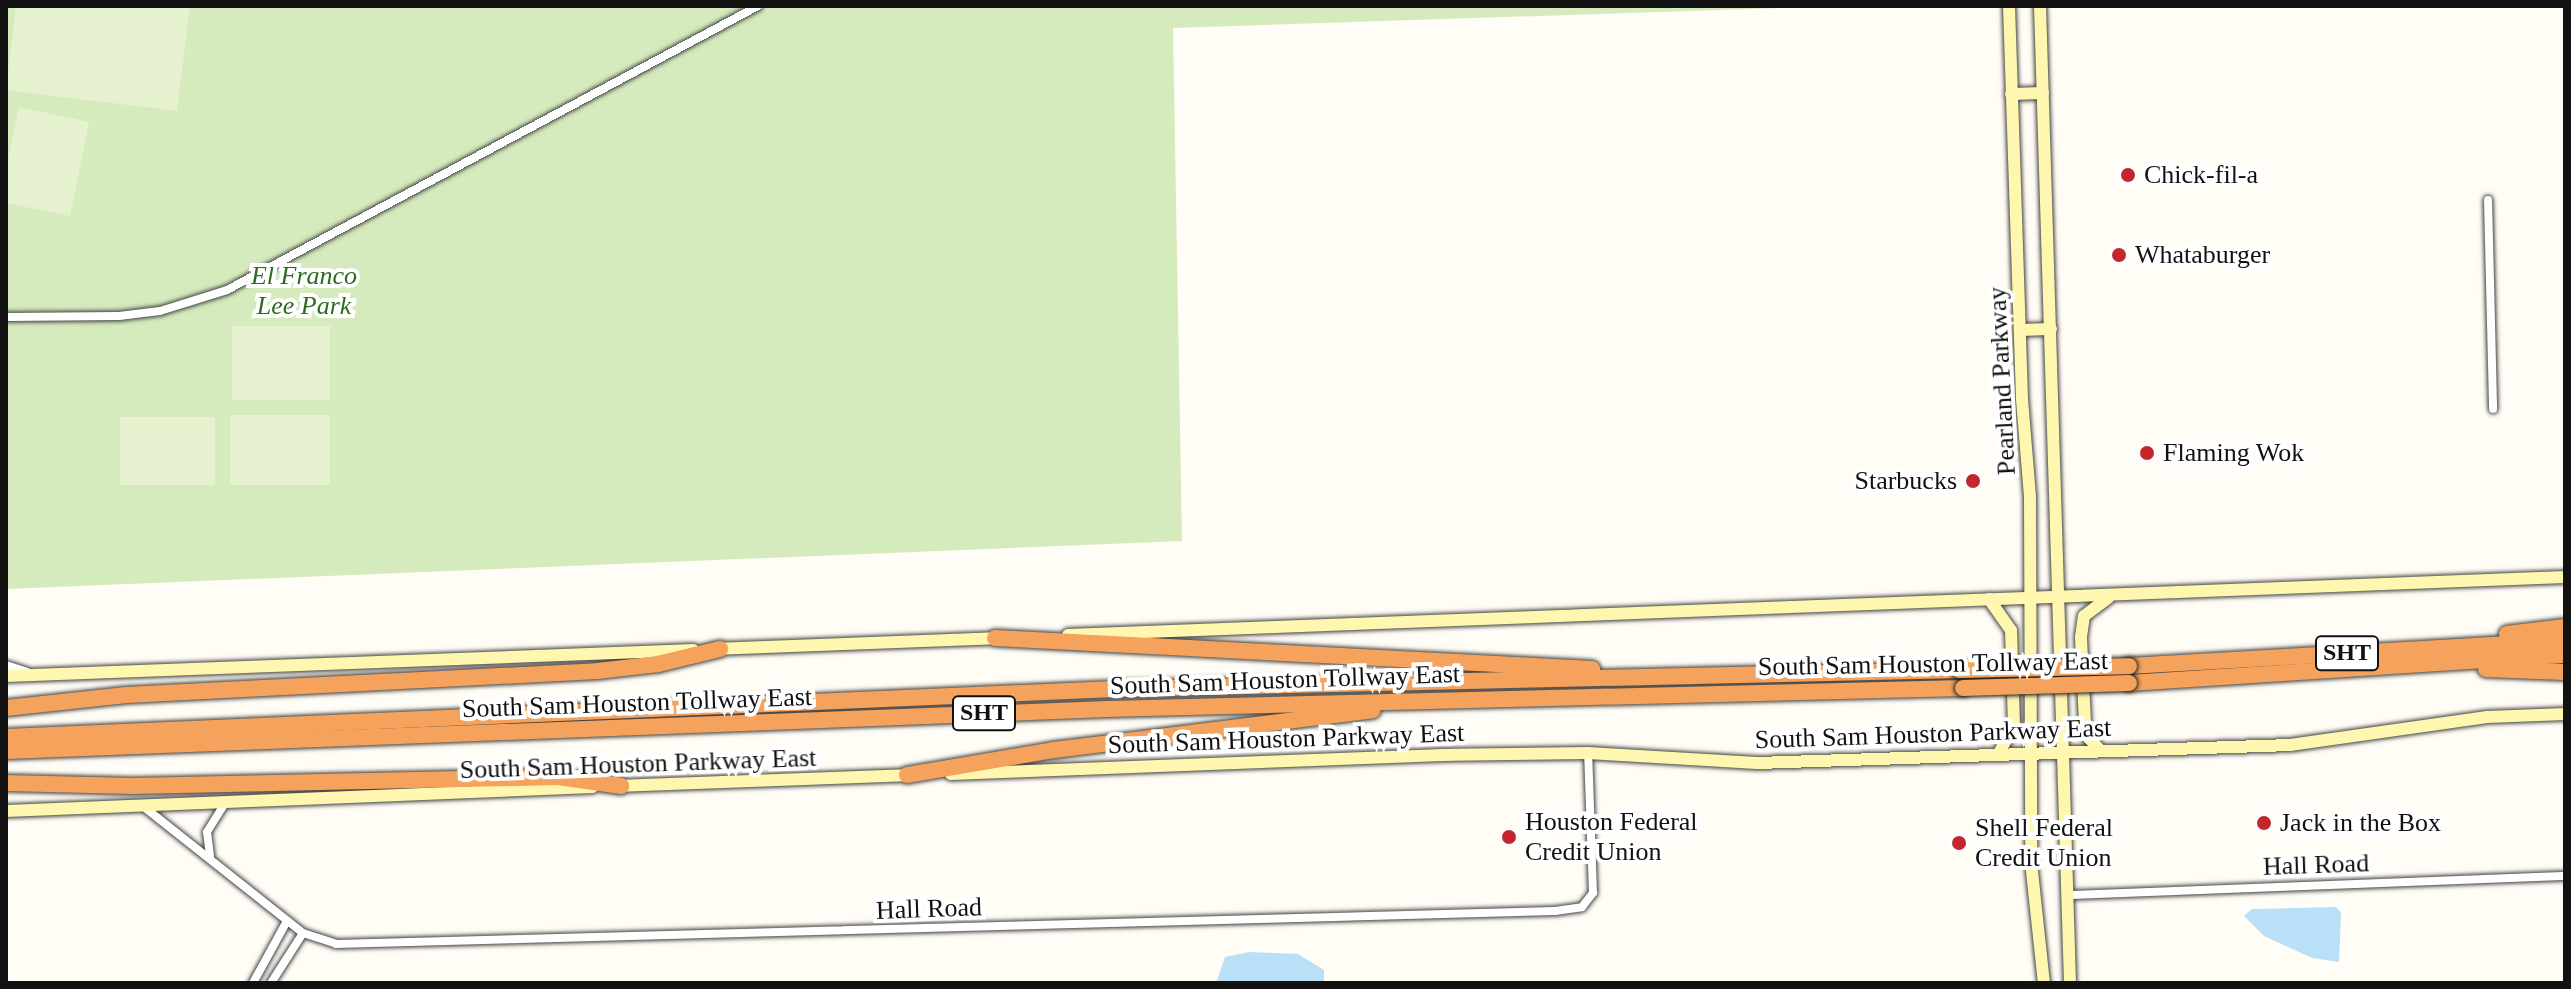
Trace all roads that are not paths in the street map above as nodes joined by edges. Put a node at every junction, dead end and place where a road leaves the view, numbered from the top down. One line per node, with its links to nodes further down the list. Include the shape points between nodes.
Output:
1 (758, 6): 7 (street, via 227,290 160,311)
2 (2009, 6): 5 (main road, Pearland Parkway)
3 (2040, 6): 4 (main road, Pearland Parkway)
4 (2043, 93): 5 (main road); 8 (main road, Pearland Parkway)
5 (2011, 94): 9 (main road, Pearland Parkway)
6 (2488, 200): 10 (street)
7 (6, 317)
8 (2051, 329): 9 (main road); 12 (main road, Pearland Parkway)
9 (2020, 330): 14 (main road, Pearland Parkway)
10 (2493, 409)
11 (2565, 577): 13 (main road)
12 (2060, 596): 13 (main road); 14 (main road); 35 (main road, Pearland Parkway)
13 (2111, 596): 32 (main road, via 2084,616 2081,637 2085,723)
14 (2033, 598): 15 (main road); 34 (main road, Pearland Parkway)
15 (1989, 599): 17 (main road); 36 (main road, via 2011,630 2014,725)
16 (2565, 627): 21 (highway)
17 (995, 638): 19 (main road); 25 (highway, via 1573,665)
18 (2565, 641): 21 (highway, South Sam Houston Tollway East / SHT)
19 (720, 649): 24 (main road); 28 (highway, via 597,671 126,695)
20 (2565, 655): 21 (highway, South Sam Houston Tollway East / SHT)
21 (2399, 657): 23 (highway); 25 (highway, South Sam Houston Tollway East / SHT, bridge); 27 (highway, South Sam Houston Tollway East / SHT, bridge, via 2129,683)
22 (6, 665): 24 (street)
23 (2565, 672)
24 (40, 675): 26 (main road)
25 (1625, 675): 30 (highway, South Sam Houston Tollway East / SHT, via 1083,691)
26 (6, 676)
27 (1449, 699): 31 (highway, South Sam Houston Tollway East / SHT); 37 (highway, via 1054,750)
28 (6, 708)
29 (2565, 714): 32 (main road, South Sam Houston Parkway East, via 2487,717 2290,745)
30 (6, 737)
31 (6, 751)
32 (2101, 751): 35 (main road, South Sam Houston Parkway East)
33 (1588, 753): 36 (main road, South Sam Houston Parkway East, via 1757,763); 37 (main road, South Sam Houston Parkway East); 47 (street, Hall Road, via 1593,893 1582,907 1569,910 359,946)
34 (2030, 753): 35 (main road, South Sam Houston Parkway East); 36 (main road, South Sam Houston Parkway East); 49 (main road, Pearland Parkway, via 2031,862)
35 (2062, 753): 45 (main road, Pearland Parkway)
36 (1998, 755)
37 (907, 775): 39 (main road, South Sam Houston Parkway East)
38 (6, 783): 39 (highway, via 132,786 558,777)
39 (621, 786): 40 (main road, South Sam Houston Parkway East)
40 (226, 802): 41 (main road, South Sam Houston Parkway East); 43 (street, via 207,832)
41 (140, 805): 42 (main road, South Sam Houston Parkway East); 43 (street, Hall Road)
42 (6, 811)
43 (210, 857): 46 (street, Hall Road)
44 (2565, 876): 45 (street, Hall Road)
45 (2069, 895): 48 (main road, Pearland Parkway)
46 (287, 921): 47 (street, Hall Road); 50 (street)
47 (303, 933): 51 (street)
48 (2069, 964): 49 (main road); 53 (main road, Pearland Parkway)
49 (2042, 967): 52 (main road, Pearland Parkway)
50 (253, 983)
51 (271, 983)
52 (2044, 983)
53 (2070, 983)

